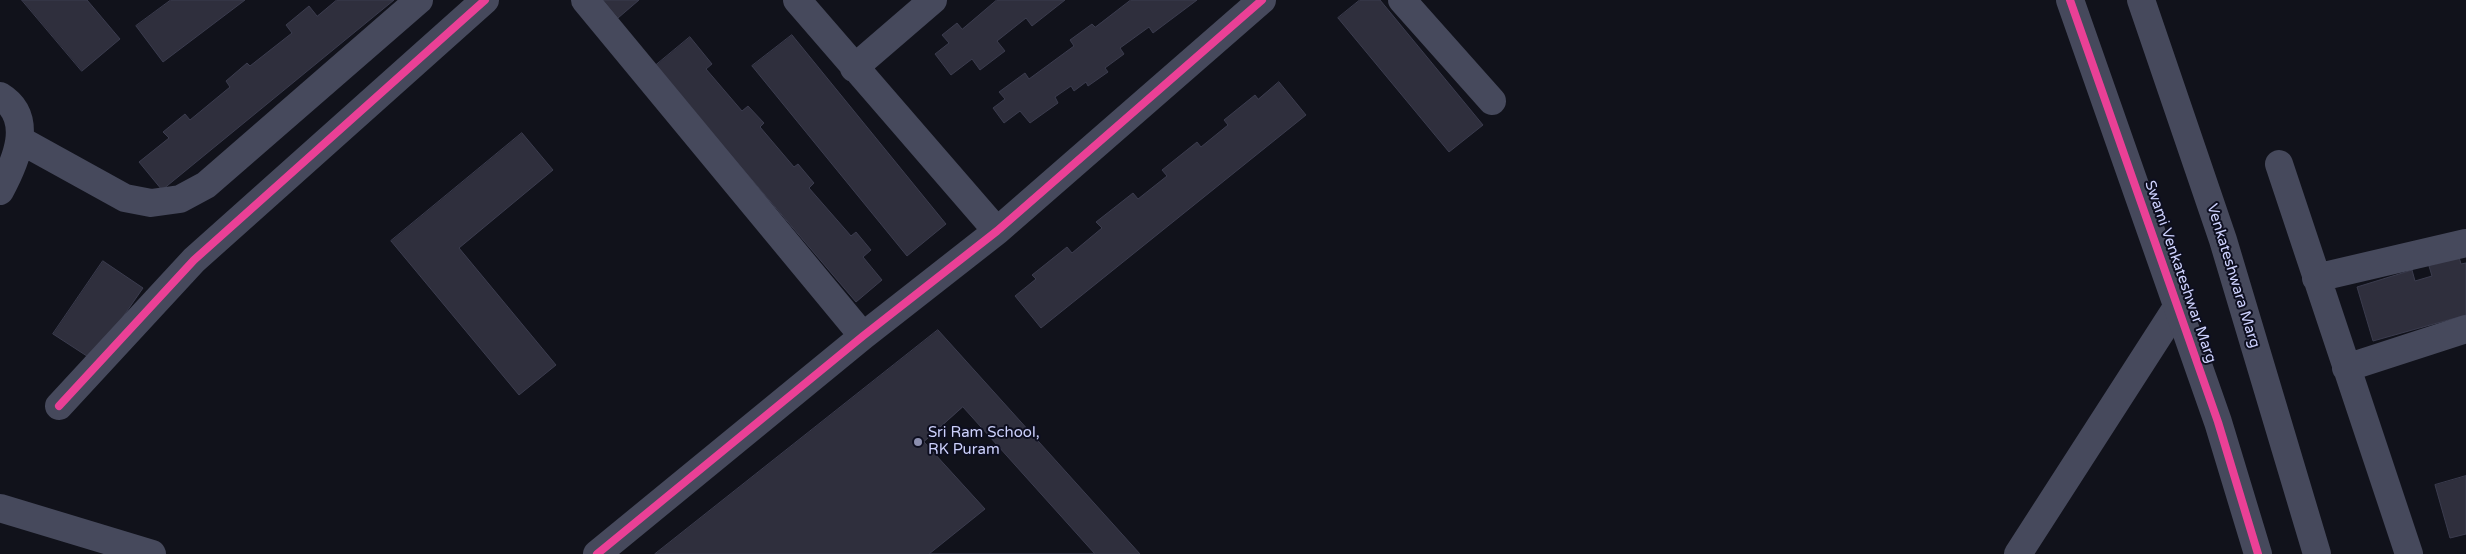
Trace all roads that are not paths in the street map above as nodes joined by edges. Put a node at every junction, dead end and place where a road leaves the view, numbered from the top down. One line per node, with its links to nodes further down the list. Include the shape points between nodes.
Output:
1 (419, 0): 13 (street, via 206,184 180,199 151,203 125,198)
2 (485, 0): 23 (street, via 194,260)
3 (585, 0): 21 (street)
4 (933, 0): 10 (street)
5 (1262, 0): 16 (street)
6 (1402, 0): 12 (street)
7 (2070, 0): 19 (street, Swami Venkateshwar Marg)
8 (2141, 0): 29 (street, Venkateshwara Marg, via 2223,240)
9 (799, 1): 10 (street)
10 (854, 68): 16 (street)
11 (0, 96): 13 (street, via 11,104 18,117)
12 (1492, 101)
13 (20, 140): 15 (street, via 13,166)
14 (2279, 164): 18 (street)
15 (0, 191)
16 (996, 231): 21 (street)
17 (2466, 243): 18 (street)
18 (2316, 278): 22 (street)
19 (2177, 306): 27 (street); 28 (street, Swami Venkateshwar Marg, via 2218,422)
20 (2466, 329): 22 (street)
21 (863, 336): 26 (street)
22 (2346, 368): 30 (street)
23 (59, 406)
24 (0, 508): 25 (street)
25 (152, 554)
26 (597, 554)
27 (2018, 554)
28 (2258, 554)
29 (2317, 554)
30 (2409, 554)

